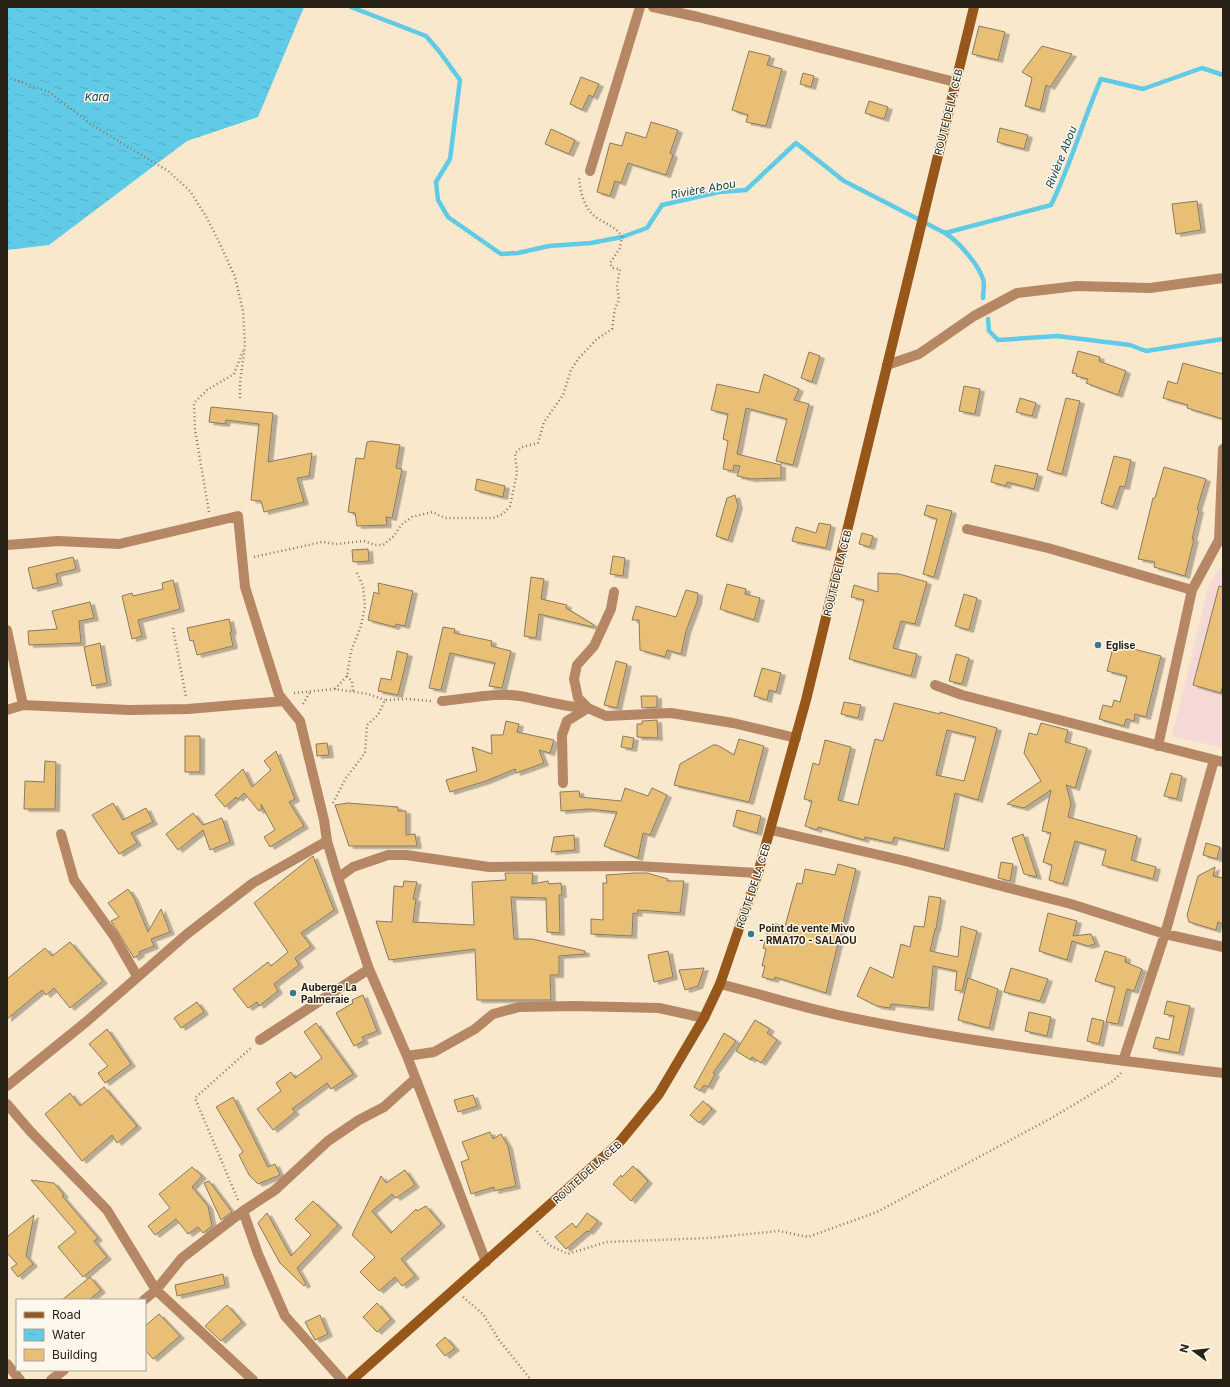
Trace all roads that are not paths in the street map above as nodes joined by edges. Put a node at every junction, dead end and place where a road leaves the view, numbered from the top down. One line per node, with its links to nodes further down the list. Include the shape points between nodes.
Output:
1 (640, 7): 5 (street)
2 (653, 7): 4 (street)
3 (974, 7): 4 (main road, ROUTE DE LA CEB)
4 (955, 82): 7 (main road, ROUTE DE LA CEB)
5 (592, 167)
6 (1223, 278): 7 (street, via 1150,288 1077,286 1017,293 974,316 919,354)
7 (887, 365): 20 (main road, ROUTE DE LA CEB)
8 (1223, 449): 11 (street, via 1220,540)
9 (966, 529): 11 (street, via 1048,548)
10 (7, 545): 15 (street, via 58,541 119,544 238,516 245,587)
11 (1192, 590): 21 (street)
12 (614, 592): 18 (street, via 611,609 594,646 577,665 574,679 578,698)
13 (7, 630): 17 (street)
14 (935, 685): 21 (street, via 962,695)
15 (282, 698): 17 (street, via 188,709 129,710); 26 (street, via 300,721)
16 (442, 701): 18 (street, via 484,696 519,696)
17 (23, 705): 19 (street)
18 (588, 708): 20 (street, via 606,716 671,713 733,723); 23 (street, via 568,721 562,735)
19 (7, 710)
20 (796, 738): 24 (main road, ROUTE DE LA CEB)
21 (1158, 746): 22 (street)
22 (1218, 761): 29 (street)
23 (563, 783)
24 (771, 830): 27 (main road, ROUTE DE LA CEB); 29 (street, via 1064,902)
25 (62, 834): 32 (street, via 74,880 114,936)
26 (327, 841): 28 (street); 32 (street, via 253,883)
27 (758, 873): 28 (street, via 637,866 489,867 406,855 388,855 353,867); 33 (main road, ROUTE DE LA CEB)
28 (338, 878): 31 (street)
29 (1165, 934): 30 (street); 37 (street)
30 (1223, 947)
31 (369, 969): 35 (street); 36 (street)
32 (137, 976): 40 (street, via 86,1022)
33 (720, 984): 34 (main road, ROUTE DE LA CEB); 37 (street, via 851,1018 976,1040)
34 (704, 1018): 36 (street, via 659,1008 519,1007 493,1014 475,1030 434,1052); 43 (main road, ROUTE DE LA CEB, via 659,1094 618,1144)
35 (260, 1040)
36 (407, 1056): 39 (street)
37 (1123, 1061): 38 (street)
38 (1223, 1073)
39 (415, 1079): 42 (street, via 384,1107 328,1141 275,1190); 43 (street)
40 (7, 1086)
41 (7, 1104): 44 (street, via 106,1210)
42 (243, 1212): 44 (street, via 182,1258); 51 (street, via 285,1316)
43 (486, 1262): 52 (main road, ROUTE DE LA CEB)
44 (156, 1290): 45 (street); 50 (street)
45 (145, 1299)
46 (7, 1364): 48 (street)
47 (63, 1371): 49 (street)
48 (20, 1380)
49 (52, 1380)
50 (253, 1380)
51 (342, 1380)
52 (352, 1380)

